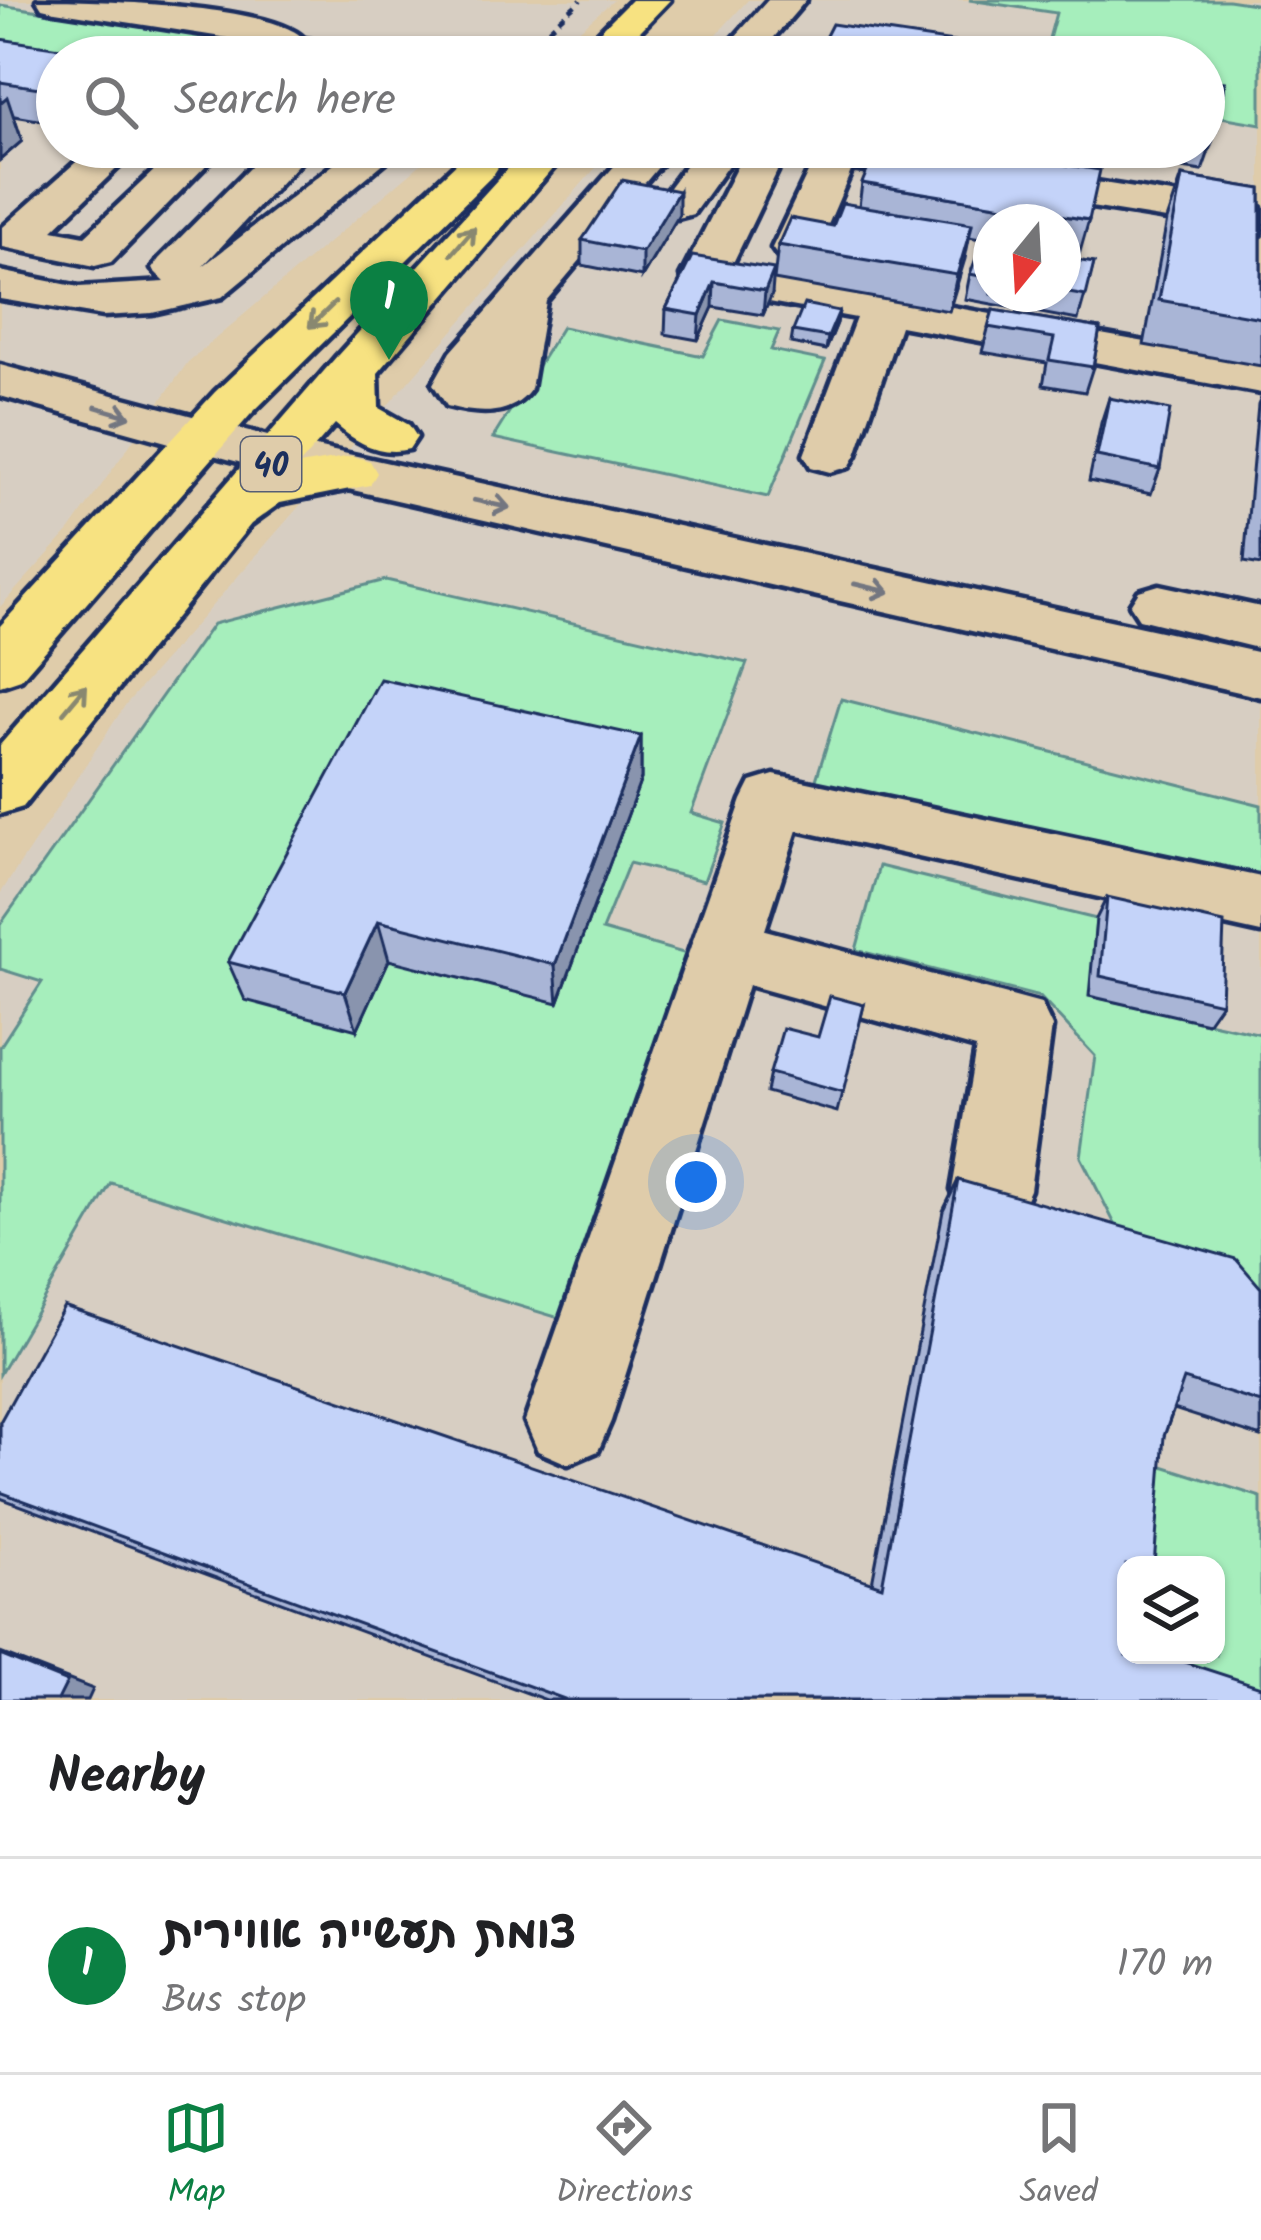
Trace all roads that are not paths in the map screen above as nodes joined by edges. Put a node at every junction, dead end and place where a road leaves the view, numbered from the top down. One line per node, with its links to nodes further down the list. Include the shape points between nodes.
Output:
1 (59, 0): 4 (street)
2 (788, 0): 7 (street)
3 (667, 7): 5 (highway); 6 (highway)
4 (273, 36)
5 (624, 36)
6 (651, 36)
7 (755, 36)
8 (95, 168): 22 (street, via 19,237)
9 (181, 168): 22 (street)
10 (276, 168): 23 (street)
11 (351, 168): 23 (street)
12 (476, 168): 31 (highway, 40, one-way to 31, via 281,354)
13 (531, 168): 28 (highway, 40, one-way to 13)
14 (636, 168): 25 (street)
15 (705, 168): 19 (street)
16 (758, 168): 26 (street, via 704,276)
17 (832, 168): 21 (street)
18 (926, 168): 20 (street)
19 (678, 205)
20 (1261, 221)
21 (795, 248)
22 (95, 252): 23 (street)
23 (190, 278): 24 (street, via 155,301 88,305)
24 (0, 285)
25 (524, 299)
26 (883, 308): 29 (street); 34 (street)
27 (0, 335): 31 (street)
28 (354, 367): 32 (highway, 40); 33 (highway, via 350,394)
29 (1261, 378)
30 (0, 380): 31 (street, one-way to 31)
31 (206, 409): 32 (street); 37 (highway, 40)
32 (293, 438): 33 (street); 35 (highway, 40)
33 (371, 455): 35 (highway, via 264,489); 36 (street); 38 (street, one-way to 38)
34 (830, 455)
35 (222, 522): 39 (highway, 40, one-way to 35)
36 (1261, 628)
37 (0, 664)
38 (1261, 675)
39 (0, 789)
40 (1261, 905): 41 (street, via 774,800)
41 (726, 949): 42 (street, via 1016,1027); 43 (street)
42 (991, 1190)
43 (568, 1420)

